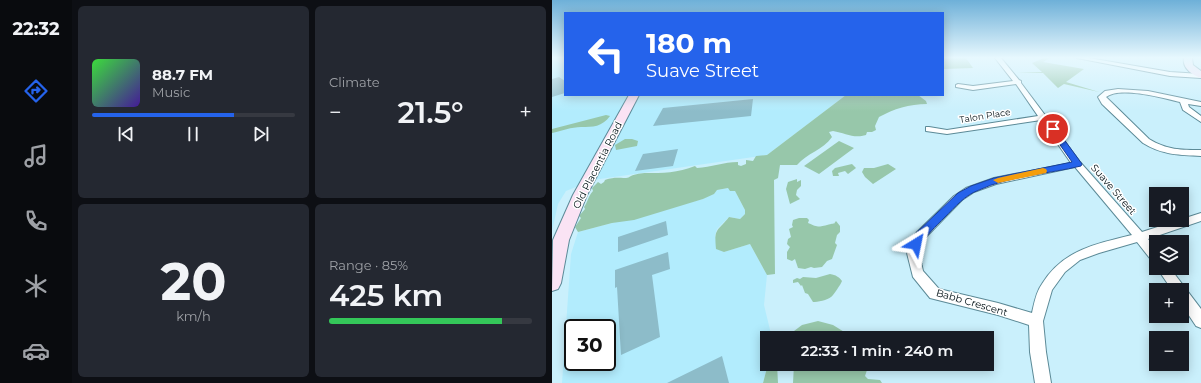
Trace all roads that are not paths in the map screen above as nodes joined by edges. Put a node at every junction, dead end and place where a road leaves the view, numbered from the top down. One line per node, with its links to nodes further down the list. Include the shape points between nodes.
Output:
1 (1014, 76): 2 (street, Suave Street)
2 (1019, 82): 3 (street, via 973,88); 7 (street, Suave Street)
3 (958, 86)
4 (632, 96): 15 (main road, Old Placentia Road, via 580,195 561,240)
5 (1183, 101): 6 (street); 8 (street, via 1186,108); 10 (street, via 1123,90 1108,91 1102,97 1149,144 1171,152)
6 (1201, 104)
7 (1044, 117): 9 (street, Talon Place, via 951,132); 11 (street, Suave Street)
8 (1201, 120)
9 (929, 130)
10 (1201, 153)
11 (1078, 164): 13 (street, Suave Street); 17 (street, Babb Crescent, via 994,181 970,190 958,198 920,236 913,253 917,273 934,294)
12 (1201, 217): 13 (street)
13 (1141, 237): 14 (street, Suave Street); 17 (street, via 1096,249 1076,257 1061,268 1046,288)
14 (1149, 248)
15 (552, 283)
16 (1189, 304): 18 (street)
17 (1036, 321): 19 (street)
18 (1201, 321)
19 (1043, 383)

